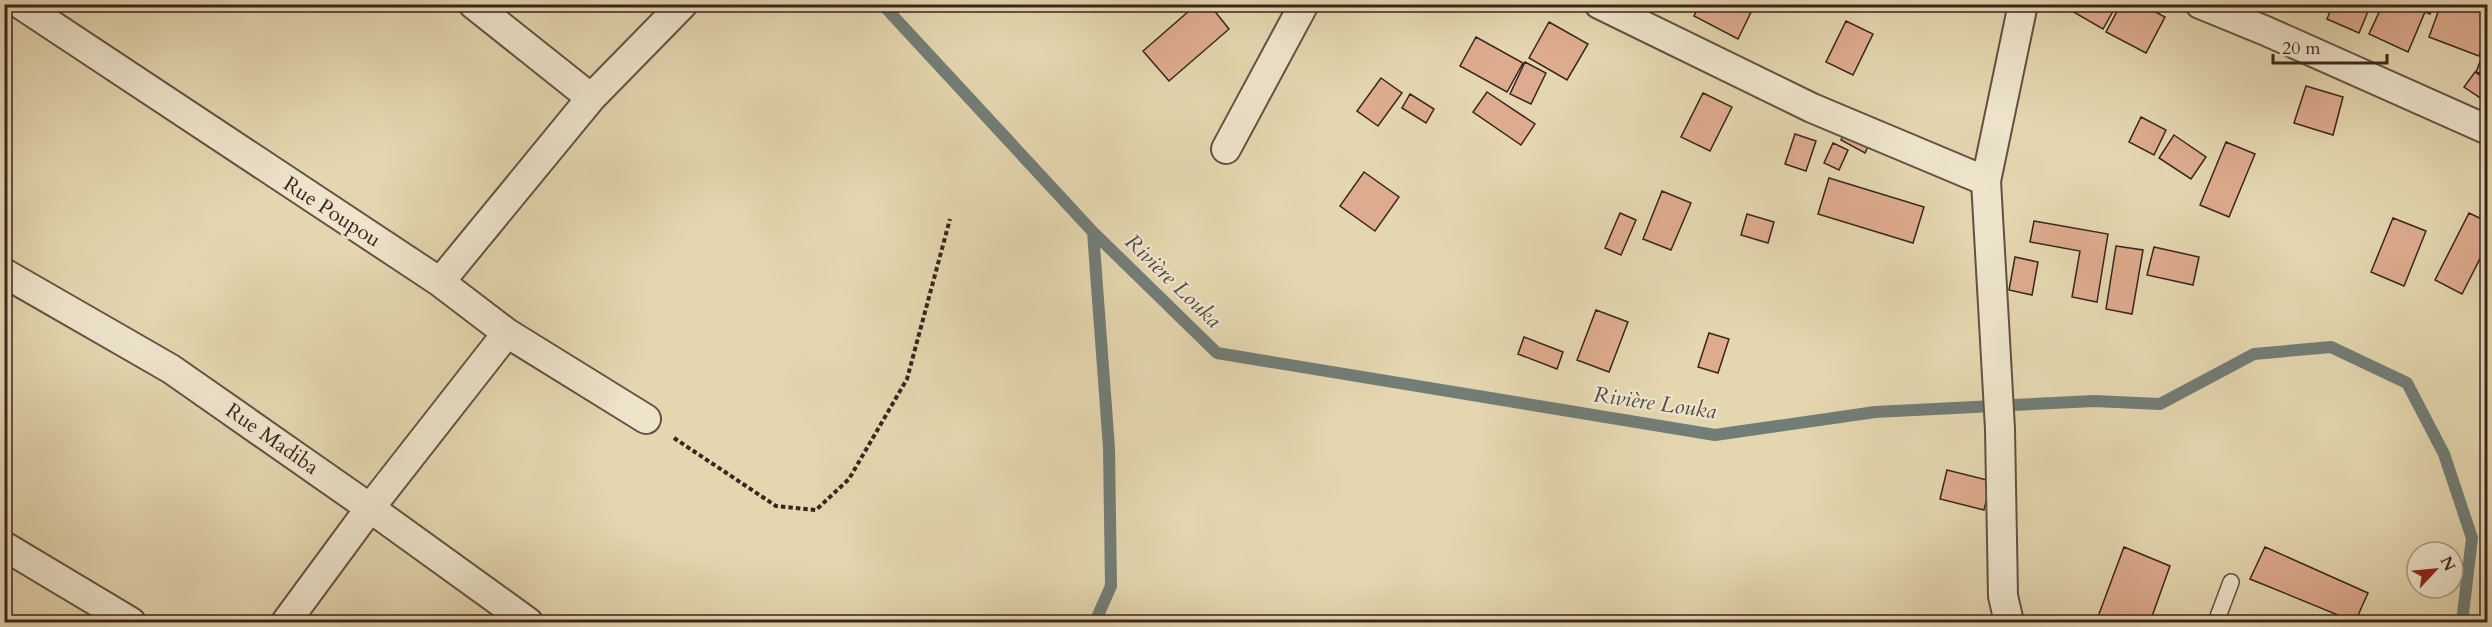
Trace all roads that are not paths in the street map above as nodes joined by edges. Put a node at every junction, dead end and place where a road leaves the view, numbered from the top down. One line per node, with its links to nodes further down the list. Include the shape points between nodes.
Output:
1 (10, 4): 9 (street)
2 (20, 4): 15 (street, Rue Poupou)
3 (474, 4): 10 (street)
4 (683, 4): 10 (street)
5 (1304, 4): 12 (street)
6 (1599, 4): 13 (street, via 1812,108)
7 (2023, 4): 13 (street)
8 (2200, 4): 11 (street)
9 (4, 12)
10 (591, 98): 15 (street)
11 (2487, 130)
12 (1226, 149)
13 (1986, 181): 24 (street, via 2000,429 2003,596)
14 (4, 273): 18 (street, Rue Madiba, via 171,369)
15 (440, 282): 16 (street, Rue Poupou)
16 (507, 333): 17 (street, Rue Poupou); 18 (street)
17 (645, 419)
18 (370, 508): 22 (street); 23 (street, Rue Madiba)
19 (4, 546): 21 (street)
20 (2231, 582): 25 (lane)
21 (131, 622)
22 (286, 622)
23 (528, 622)
24 (2009, 622)
25 (2216, 622)

